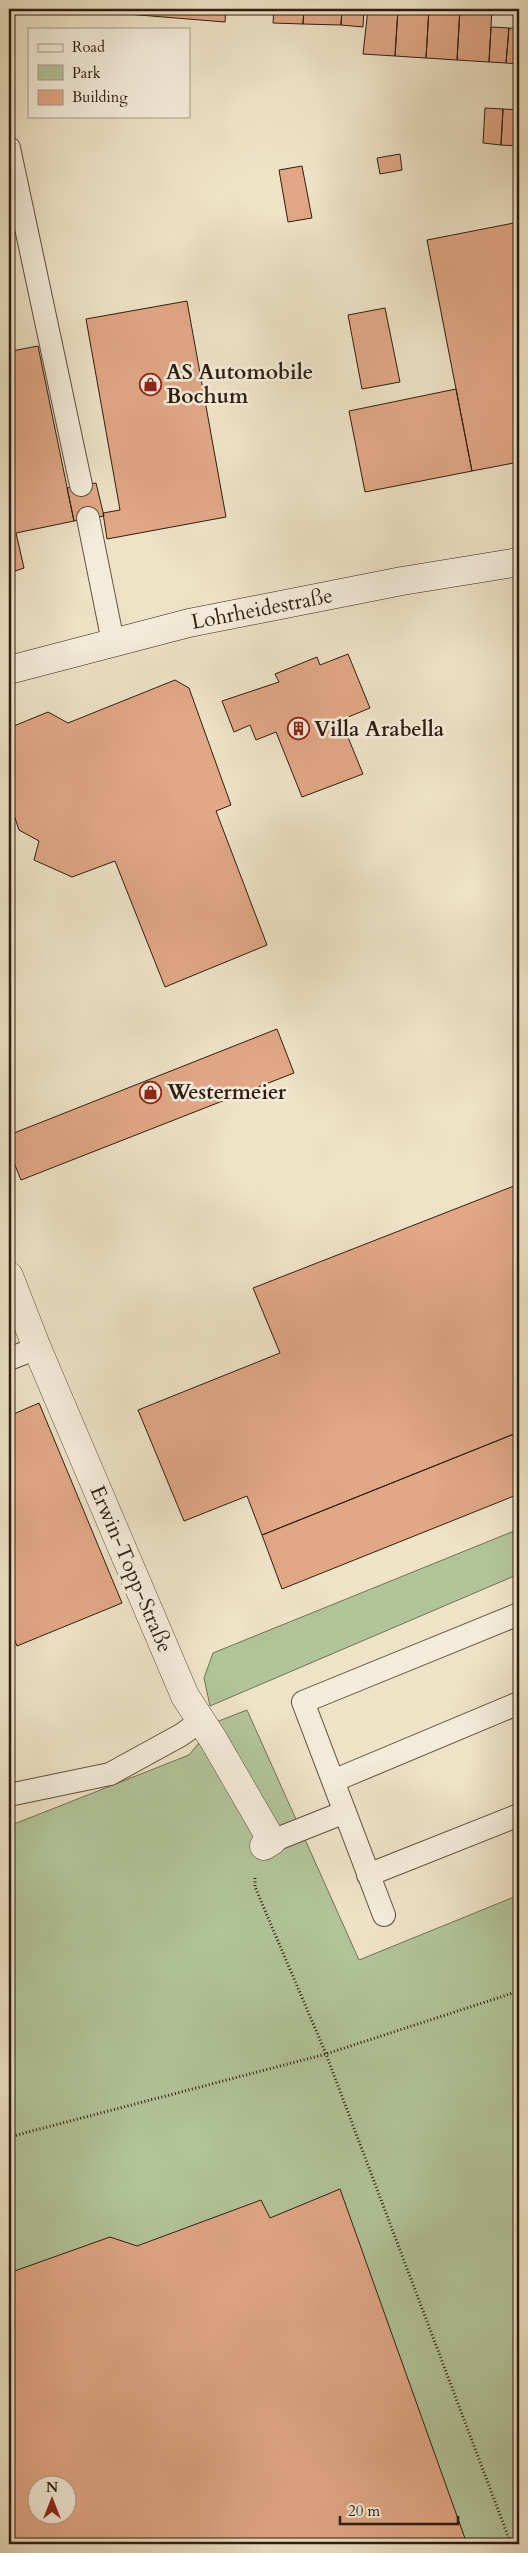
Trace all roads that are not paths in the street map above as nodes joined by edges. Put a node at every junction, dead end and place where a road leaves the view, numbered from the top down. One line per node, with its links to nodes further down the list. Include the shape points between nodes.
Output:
1 (9, 148): 2 (lane)
2 (82, 485)
3 (88, 518): 5 (lane)
4 (519, 562): 5 (street, Lohrheidestraße, via 227,615)
5 (113, 642): 6 (street, Lohrheidestraße)
6 (9, 670)
7 (9, 1276): 8 (street, Erwin-Topp-Straße)
8 (37, 1348): 9 (lane); 12 (street, Erwin-Topp-Straße, via 185,1696)
9 (9, 1359)
10 (519, 1614): 13 (lane, via 304,1702)
11 (519, 1704): 13 (lane)
12 (201, 1721): 14 (lane, via 110,1774); 17 (street, Erwin-Topp-Straße)
13 (333, 1781): 15 (lane)
14 (9, 1795)
15 (345, 1812): 17 (lane); 18 (lane)
16 (519, 1815): 18 (lane)
17 (268, 1844)
18 (368, 1875): 19 (lane)
19 (384, 1915)

